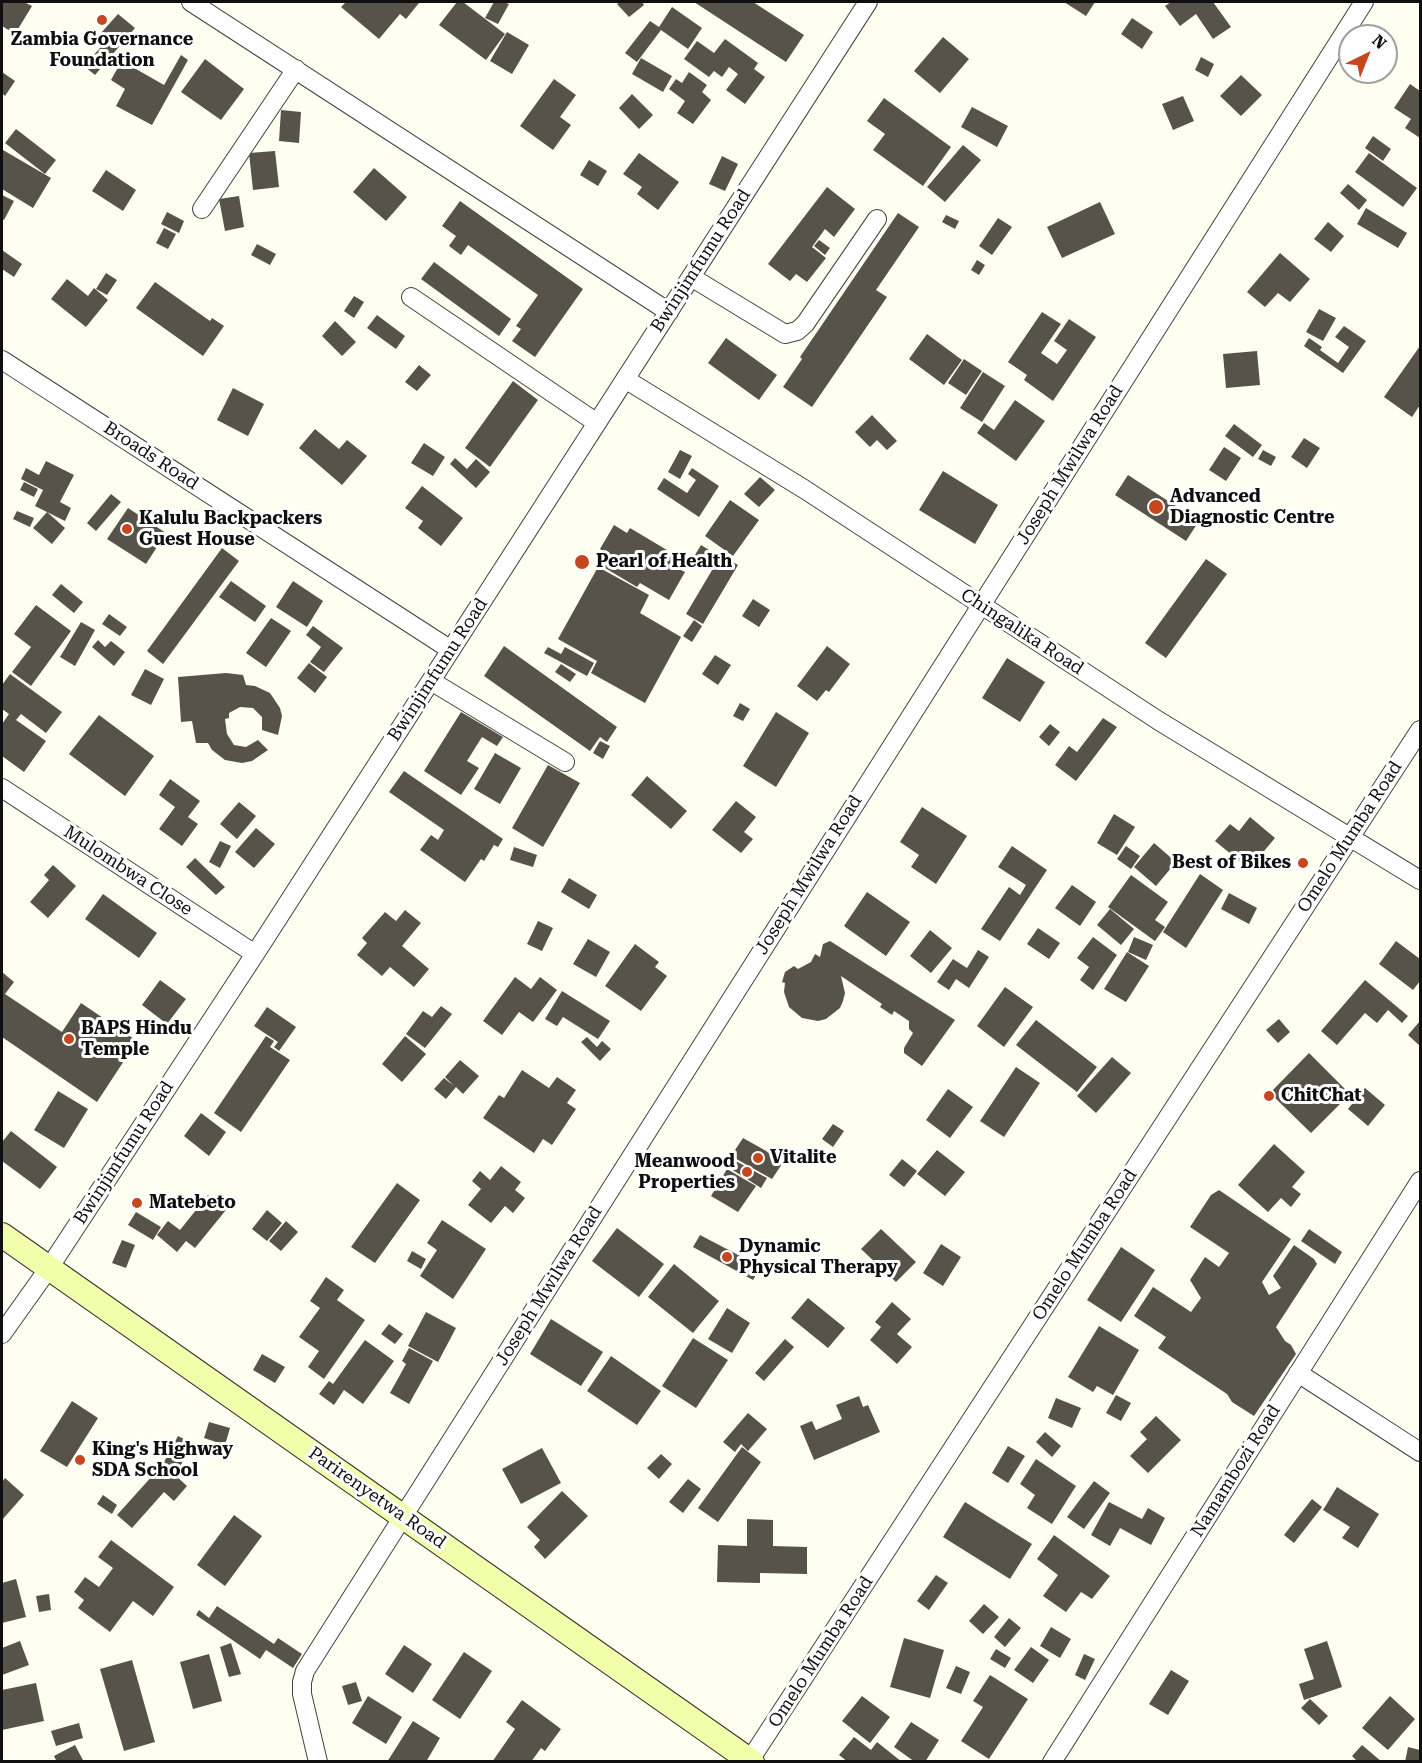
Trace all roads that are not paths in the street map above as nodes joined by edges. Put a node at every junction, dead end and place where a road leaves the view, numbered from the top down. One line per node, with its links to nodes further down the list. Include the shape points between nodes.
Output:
1 (191, 2): 4 (street)
2 (868, 2): 7 (street, Bwinjimfumu Road)
3 (1364, 2): 13 (street, Joseph Mwilwa Road)
4 (296, 69): 5 (street); 9 (street)
5 (202, 209)
6 (877, 219): 7 (street, via 797,331 785,334)
7 (692, 277): 9 (street, Bwinjimfumu Road)
8 (411, 297): 12 (street)
9 (669, 312): 11 (street, Bwinjimfumu Road)
10 (2, 360): 14 (street, Broads Road)
11 (625, 379): 12 (street, Bwinjimfumu Road); 13 (street, Chingalika Road, via 804,489)
12 (597, 423): 14 (street, Bwinjimfumu Road)
13 (981, 605): 19 (street, Chingalika Road, via 1159,721); 28 (street, Joseph Mwilwa Road)
14 (451, 650): 15 (street, Bwinjimfumu Road)
15 (431, 681): 17 (street); 21 (street, Bwinjimfumu Road)
16 (1420, 729): 19 (street, Omelo Mumba Road)
17 (565, 762)
18 (2, 788): 21 (street, Mulombwa Close)
19 (1351, 836): 20 (street, Chingalika Road); 30 (street, Omelo Mumba Road)
20 (1420, 880)
21 (255, 954): 24 (street, Bwinjimfumu Road)
22 (1420, 1181): 26 (street, Namambozi Road)
23 (2, 1235): 24 (main road, Parirenyetwa Road)
24 (49, 1268): 25 (street, Bwinjimfumu Road); 28 (main road, Parirenyetwa Road)
25 (2, 1334)
26 (1298, 1373): 27 (street); 31 (street, Namambozi Road)
27 (1420, 1452)
28 (403, 1516): 29 (street, Joseph Mwilwa Road, via 304,1671 302,1694); 30 (main road, Parirenyetwa Road)
29 (318, 1761)
30 (751, 1761)
31 (1052, 1761)

